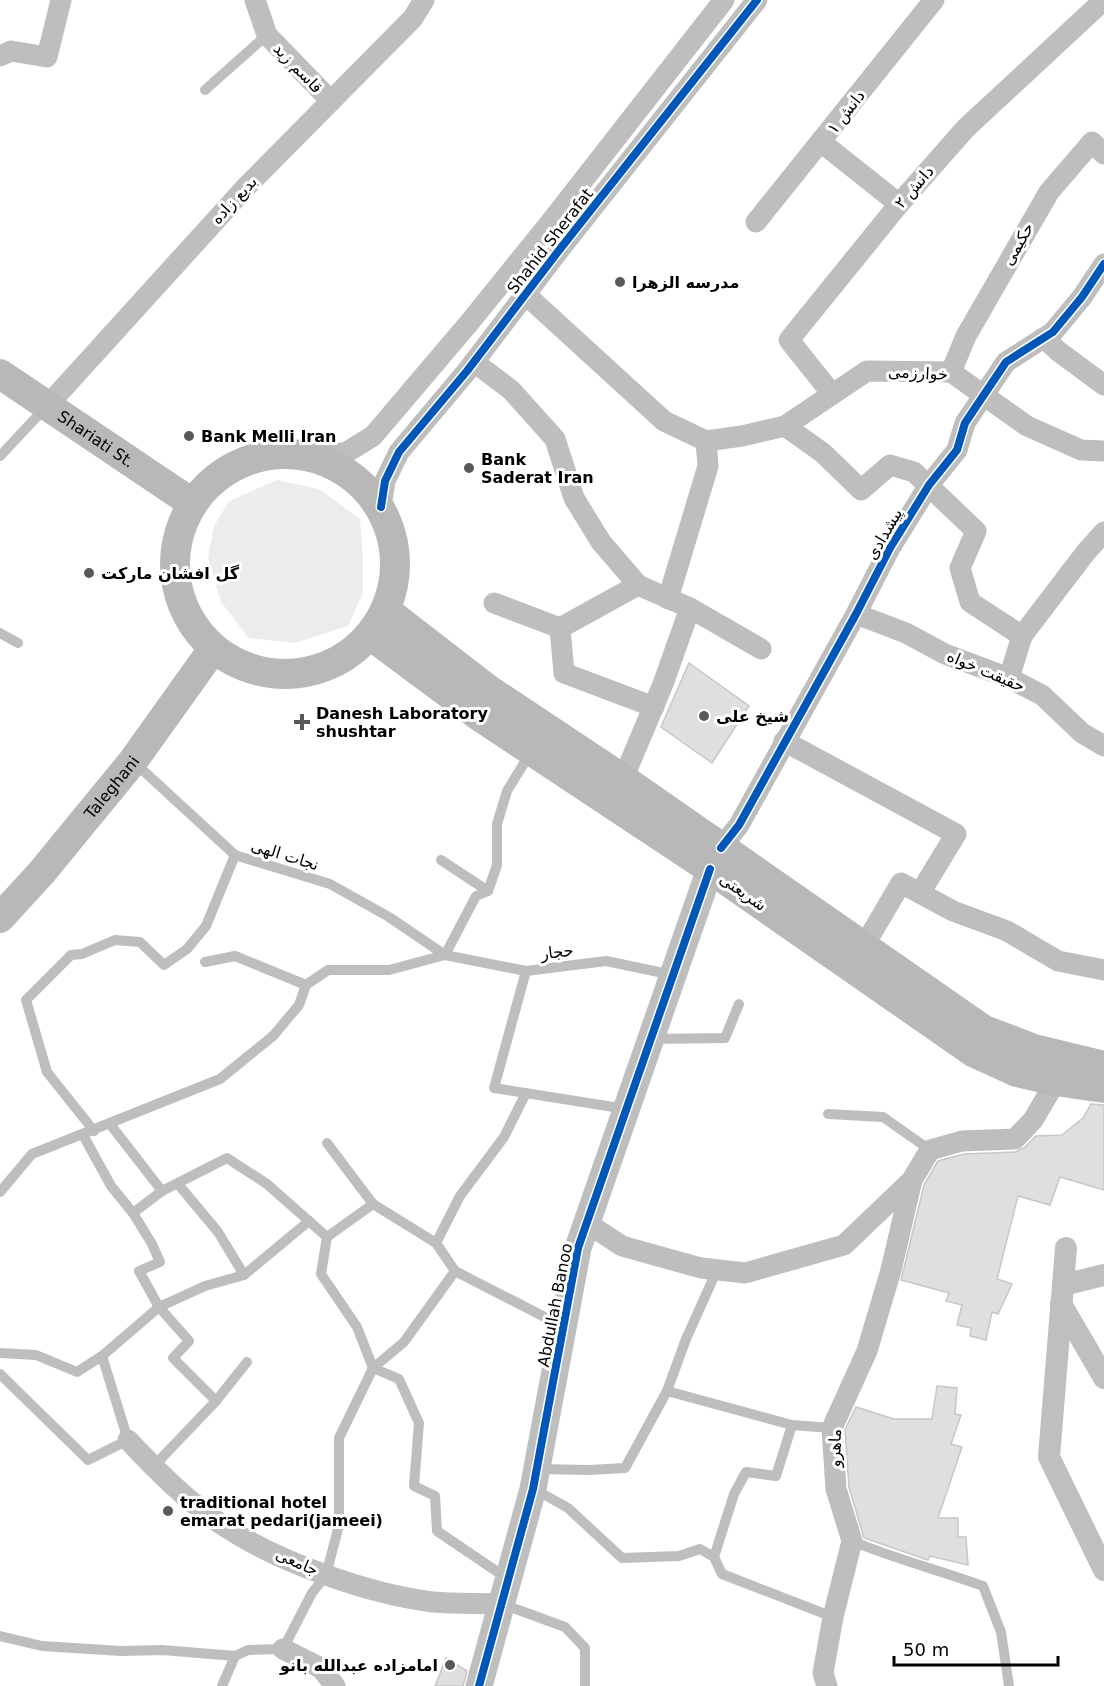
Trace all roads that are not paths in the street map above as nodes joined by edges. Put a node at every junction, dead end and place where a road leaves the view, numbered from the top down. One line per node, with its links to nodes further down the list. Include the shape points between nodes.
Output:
1 (61, 0): 9 (street, via 47,57 11,51)
2 (255, 0): 8 (street, قاسم زید)
3 (424, 0): 11 (street, بدیع زاده, via 413,18)
4 (724, 0): 30 (street, Shahid Sherafat, via 549,224 373,436 347,452)
5 (757, 0): 17 (street, Shahid Sherafat)
6 (934, 0): 12 (street, دانش ۱)
7 (1104, 0): 14 (street, دانش ۲, via 966,128)
8 (267, 35): 10 (lane); 11 (street, قاسم زید)
9 (0, 56)
10 (206, 90)
11 (331, 101): 25 (street, بدیع زاده, via 244,188)
12 (821, 142): 14 (street); 15 (street, دانش ۱)
13 (1104, 154): 20 (street, حکیمی, via 1092,142 1049,192 966,336)
14 (899, 204): 23 (street, دانش ۲, via 789,340)
15 (756, 222)
16 (1104, 264): 18 (street, پیشدادی, via 1082,297)
17 (525, 294): 19 (street, Shahid Sherafat); 27 (street, via 664,422)
18 (1044, 338): 22 (street); 24 (street, پیشدادی, via 1006,362)
19 (474, 362): 33 (street, Shahid Sherafat, via 399,452 385,482); 35 (street, via 511,390 555,439 574,498 601,542)
20 (951, 372): 23 (street, خوارزمی, via 867,371); 24 (street, خوارزمی)
21 (0, 374): 25 (main road, Shariati St.)
22 (1104, 385)
23 (832, 394): 26 (street, خوارزمی)
24 (983, 396): 28 (street, خوارزمی, via 1028,426 1081,450); 31 (street, پیشدادی, via 965,423 957,450)
25 (48, 405): 29 (lane); 32 (main road, Shariati St.)
26 (785, 426): 27 (street); 31 (street, via 823,453 861,490 890,465 914,472)
27 (706, 441): 36 (street, via 708,466)
28 (1101, 453)
29 (0, 456)
30 (316, 457): 32 (main road, via 281,453 247,460 216,477); 33 (main road, via 353,476)
31 (929, 485): 39 (street, پیشدادی); 43 (street, via 976,531 960,568 970,602)
32 (192, 503): 45 (main road, via 179,532 174,564 178,595 191,624)
33 (381, 507): 40 (main road, via 395,545 395,585)
34 (1104, 532): 43 (street)
35 (638, 585): 36 (street); 41 (street)
36 (668, 599): 38 (street)
37 (494, 603): 41 (street)
38 (690, 608): 46 (street); 48 (street)
39 (856, 614): 47 (street, حقیقت خواه); 49 (street, پیشدادی)
40 (379, 623): 45 (main road, via 355,652 321,670 283,676 245,668); 51 (main road, شریعتی, via 479,716); 53 (main road, شریعتی)
41 (560, 628): 48 (street, via 564,673)
42 (0, 633): 44 (lane)
43 (1022, 636): 47 (street)
44 (18, 643)
45 (213, 649): 52 (main road, Taleghani)
46 (761, 649)
47 (1009, 678): 50 (street, حقیقت خواه, via 1042,695 1082,733)
48 (654, 707): 53 (street)
49 (784, 741): 55 (street, پیشدادی, via 739,825); 58 (street, via 956,834)
50 (1104, 746)
51 (531, 751): 55 (main road, شریعتی); 57 (lane, via 507,791 497,824 497,865)
52 (133, 761): 54 (lane, نجات الهی); 59 (main road, Taleghani)
53 (623, 779): 55 (main road, شریعتی)
54 (235, 855): 61 (lane, نجات الهی, via 330,884); 76 (lane, via 206,926 187,949 164,964 140,942 116,940 71,955 26,1000 47,1072)
55 (716, 858): 60 (main road, شریعتی); 65 (street, Abdullah Banoo); 70 (main road, شریعتی, via 973,1052 1017,1072)
56 (441, 860): 57 (lane)
57 (488, 891): 61 (lane, via 476,896)
58 (920, 893): 60 (street, via 901,883); 63 (street, via 953,911 1007,931 1058,961)
59 (0, 918)
60 (864, 946): 69 (main road, شریعتی, via 984,1030 1034,1049)
61 (445, 955): 64 (lane, حجار); 66 (lane, via 389,970 328,970)
62 (205, 962): 66 (lane, via 235,956)
63 (1104, 970)
64 (526, 971): 65 (lane, حجار, via 606,961); 72 (lane, via 494,1088)
65 (673, 975): 68 (street, Abdullah Banoo)
66 (306, 985): 75 (lane, via 299,1005 273,1036 220,1079)
67 (739, 1004): 68 (lane, via 725,1038)
68 (651, 1039): 73 (street, Abdullah Banoo)
69 (1104, 1066)
70 (1056, 1081): 71 (main road, شریعتی); 78 (street, via 1033,1120 1015,1139 962,1141)
71 (1104, 1088)
72 (526, 1093): 73 (lane); 88 (lane, via 504,1137 460,1196)
73 (626, 1110): 86 (street, Abdullah Banoo)
74 (828, 1114): 78 (lane, via 883,1117)
75 (110, 1124): 76 (lane); 81 (lane)
76 (88, 1132): 82 (lane, via 32,1154); 84 (lane, via 111,1186)
77 (327, 1143): 83 (lane)
78 (930, 1150): 79 (street)
79 (912, 1180): 89 (street, via 844,1245 745,1273); 102 (street, ماهرو, via 867,1352)
80 (178, 1184): 81 (lane); 85 (lane, via 227,1158 267,1184); 91 (lane, via 218,1232)
81 (162, 1191): 84 (lane)
82 (0, 1192)
83 (373, 1204): 87 (lane); 88 (lane)
84 (133, 1213): 92 (lane, via 160,1262 139,1271)
85 (309, 1221): 87 (lane); 91 (lane)
86 (587, 1223): 89 (street, via 621,1246); 93 (street, Abdullah Banoo, via 578,1248)
87 (327, 1237): 97 (lane, via 321,1274 357,1326)
88 (436, 1243): 90 (lane)
89 (717, 1270): 99 (lane)
90 (455, 1271): 93 (lane); 97 (lane, via 404,1342)
91 (244, 1275): 92 (lane, via 204,1286)
92 (159, 1307): 95 (lane); 100 (lane, via 189,1341 173,1358)
93 (564, 1327): 105 (street, Abdullah Banoo)
94 (0, 1353): 95 (lane, via 36,1355 77,1372)
95 (102, 1356): 103 (lane)
96 (247, 1362): 100 (lane)
97 (373, 1368): 108 (lane, via 339,1438 339,1525); 109 (lane, via 399,1379 419,1424 414,1486 435,1496 437,1531)
98 (0, 1374): 103 (lane, via 88,1460)
99 (667, 1391): 101 (lane); 105 (lane, via 625,1468)
100 (216, 1401): 104 (lane)
101 (792, 1425): 102 (lane); 107 (lane, via 776,1476 746,1472 734,1494)
102 (832, 1428): 106 (street, ماهرو, via 836,1489)
103 (128, 1440): 104 (street, جامعی)
104 (153, 1467): 108 (street, جامعی, via 226,1528)
105 (535, 1479): 107 (lane, via 621,1558 679,1556 700,1549); 109 (street, Abdullah Banoo)
106 (852, 1541): 110 (street); 119 (lane, via 983,1586 1001,1632)
107 (714, 1557): 110 (lane, via 722,1574)
108 (326, 1575): 109 (street, جامعی, via 433,1602); 112 (lane, via 312,1593)
109 (505, 1592): 116 (street, Abdullah Banoo); 117 (lane, via 565,1627 585,1648)
110 (833, 1617): 118 (street, via 823,1672)
111 (0, 1636): 113 (lane, via 42,1646)
112 (283, 1649): 113 (lane, via 248,1650); 115 (street, via 321,1668)
113 (235, 1656): 114 (lane)
114 (222, 1686)
115 (335, 1686)
116 (479, 1686)
117 (585, 1686)
118 (827, 1686)
119 (1009, 1686)

